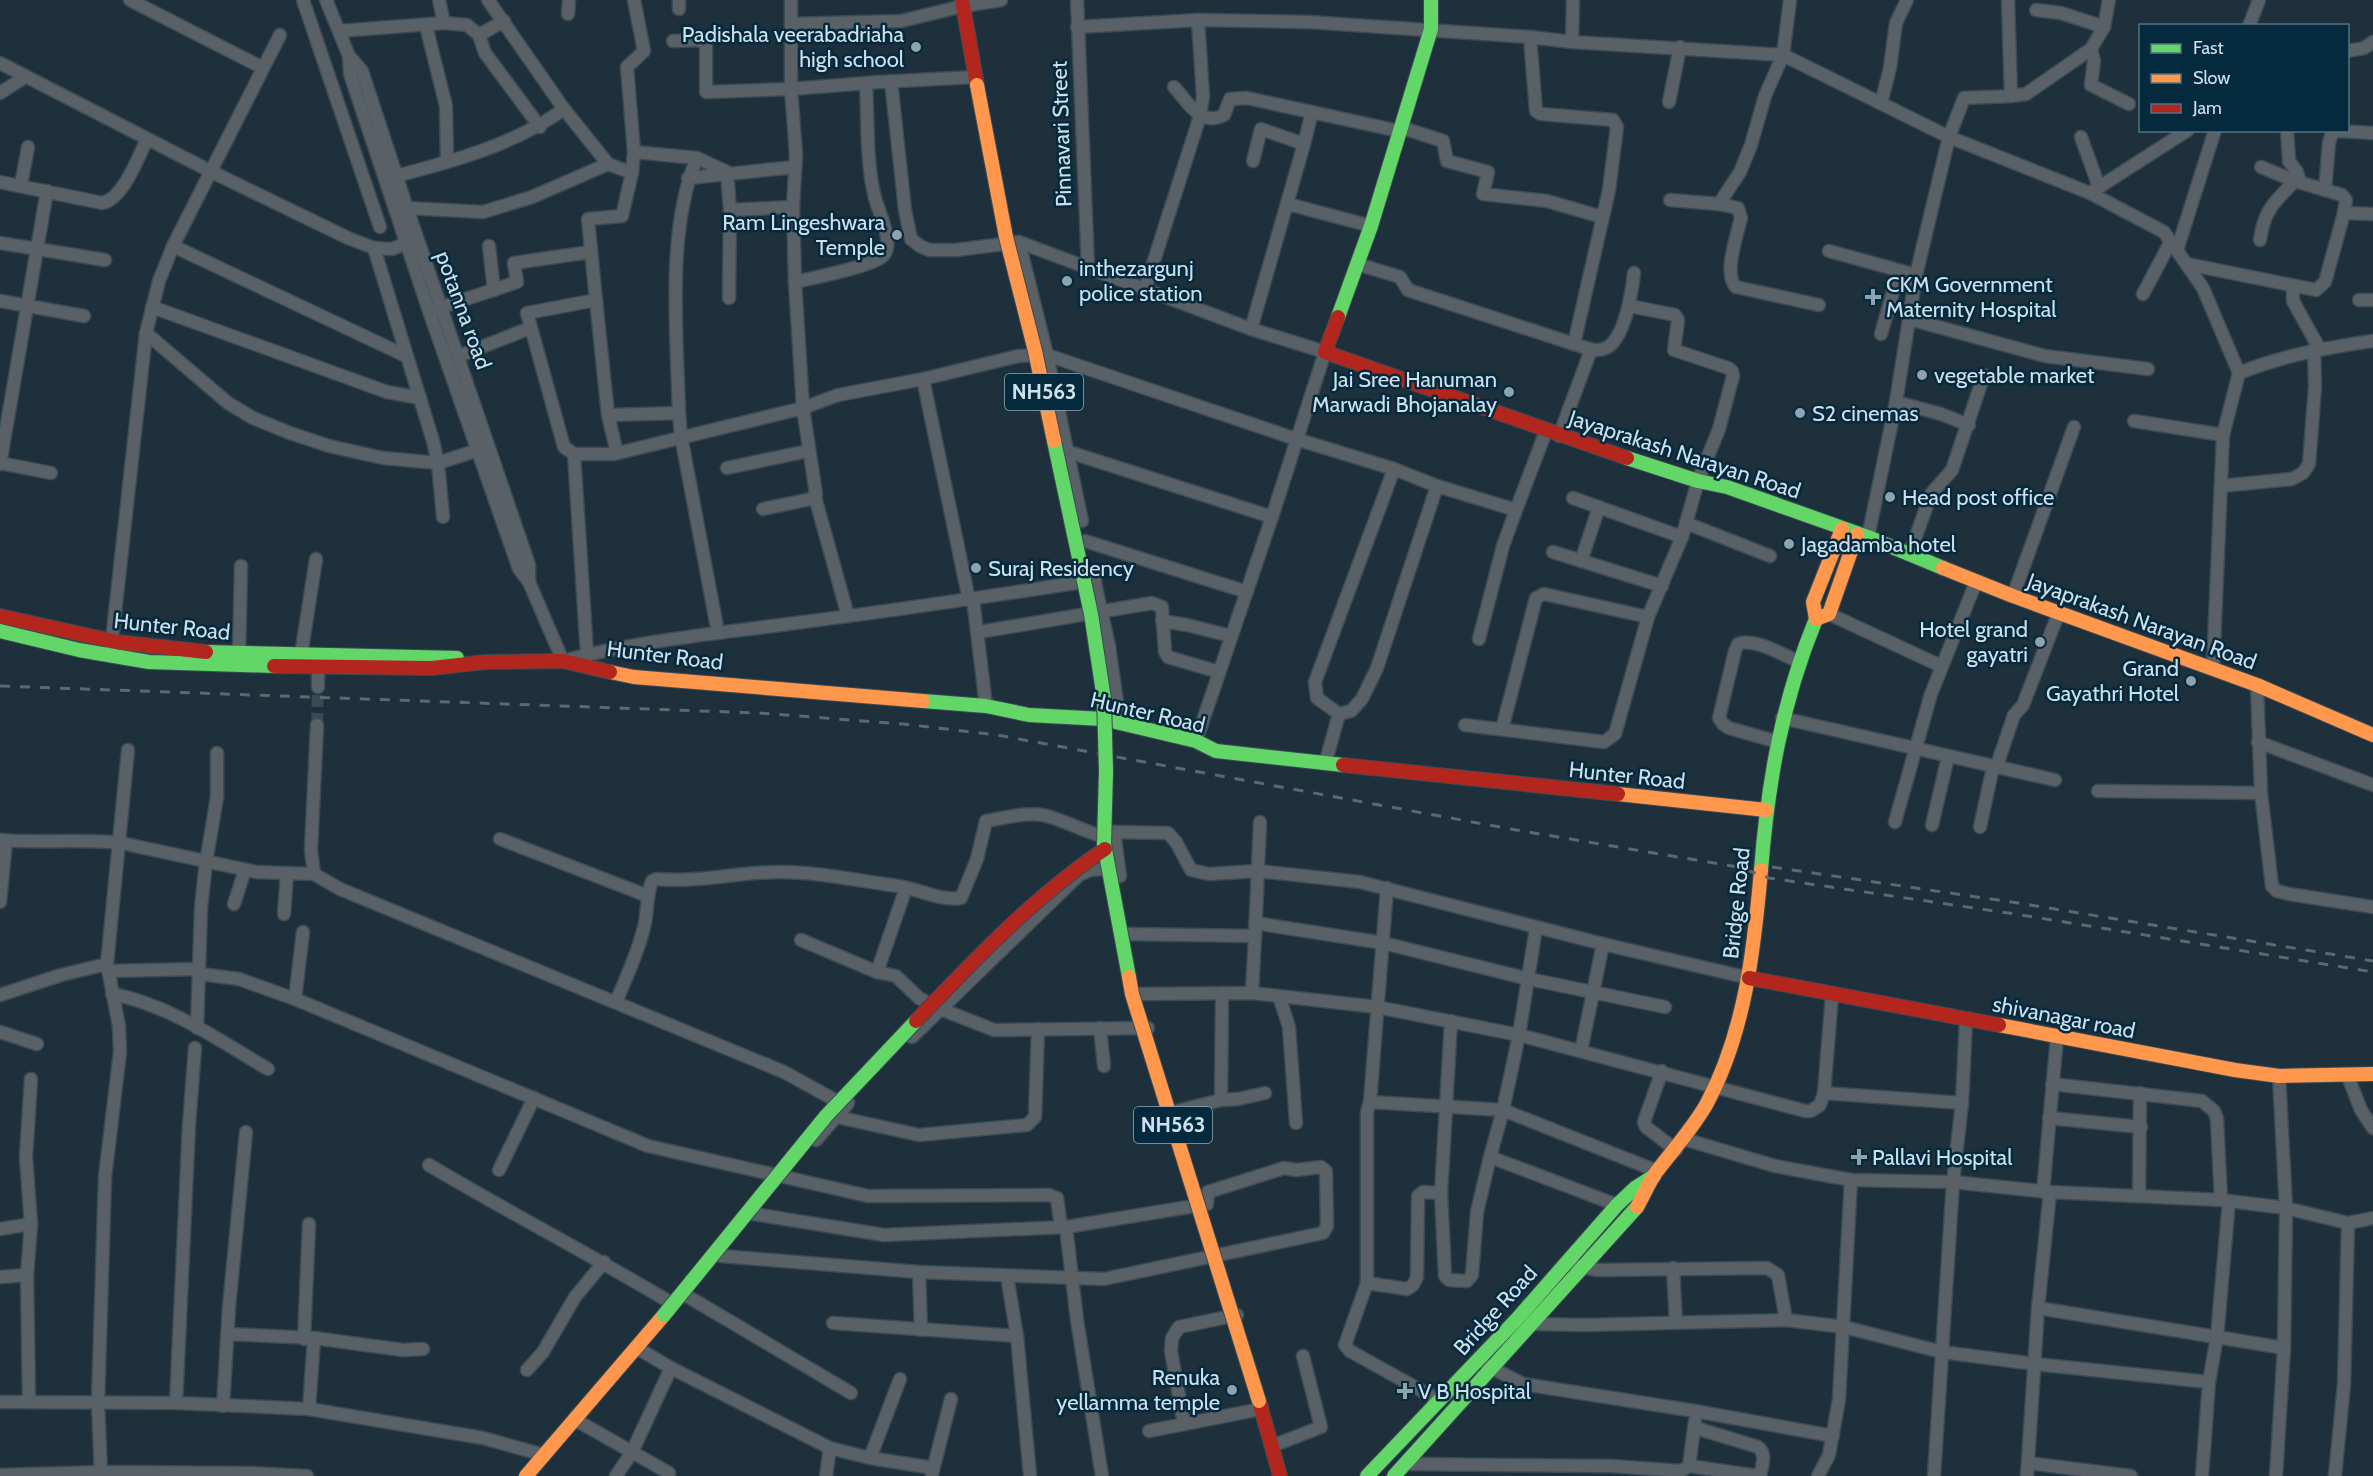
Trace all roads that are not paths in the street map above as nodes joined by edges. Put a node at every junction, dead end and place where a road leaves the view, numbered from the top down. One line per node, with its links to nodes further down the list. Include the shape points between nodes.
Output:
1 (130, 0): 43 (street)
2 (303, 0): 99 (street)
3 (326, 0): 30 (street, potanna road)
4 (439, 0): 23 (street)
5 (569, 0): 20 (street)
6 (634, 0): 71 (street, via 644,51 627,67)
7 (791, 0): 24 (street)
8 (1001, 0): 18 (street)
9 (1077, 0): 27 (street, Pinnavari Street)
10 (1431, 0): 29 (main road)
11 (1573, 0): 35 (street)
12 (1790, 0): 40 (street)
13 (1907, 0): 53 (street, via 1896,23)
14 (2008, 0): 51 (street)
15 (2109, 0): 28 (street)
16 (2259, 0): 25 (street)
17 (494, 2): 22 (street)
18 (962, 3): 24 (street, via 902,21); 46 (main road, NH563)
19 (2036, 10): 28 (street, via 2061,13)
20 (568, 14)
21 (1198, 20): 27 (street); 29 (street); 57 (street, via 1203,96)
22 (504, 21): 32 (street); 55 (street)
23 (444, 23): 26 (street); 32 (street, via 467,25)
24 (791, 24): 49 (street)
25 (2249, 24)
26 (426, 26): 30 (street); 74 (street, via 446,106)
27 (1077, 27): 114 (street, Pinnavari Street)
28 (2104, 27): 38 (street)
29 (1431, 29): 33 (street); 59 (main road)
30 (339, 31): 41 (street, potanna road)
31 (280, 35): 43 (street)
32 (479, 35): 58 (street, via 485,53)
33 (1530, 37): 35 (street); 97 (street, via 1536,111 1612,120 1617,127)
34 (673, 41): 49 (street, via 700,40 706,45 706,92)
35 (1572, 42): 37 (street)
36 (2373, 42): 39 (street)
37 (1680, 47): 40 (street); 52 (street)
38 (2091, 49): 51 (street, via 2026,94); 54 (street, via 2091,84)
39 (2349, 51)
40 (1783, 55): 53 (street); 91 (street, via 1740,172)
41 (349, 56): 81 (street, potanna road, via 362,71); 104 (street, potanna road, via 350,74)
42 (0, 63): 44 (street)
43 (263, 69): 78 (street)
44 (25, 77): 50 (street); 68 (street)
45 (891, 81): 46 (street); 47 (street); 101 (street, via 911,239 929,250)
46 (976, 81): 257 (main road, NH563, bridge, via 1006,237 1035,351 1091,614 1104,699)
47 (866, 83): 49 (street); 118 (street, via 875,196 887,251 875,261)
48 (1174, 87): 57 (street)
49 (791, 89): 76 (street)
50 (0, 93)
51 (2011, 96): 66 (street, via 1964,98)
52 (1669, 102)
53 (1881, 103): 66 (street)
54 (2129, 104)
55 (564, 109): 58 (street); 75 (street)
56 (1312, 112): 57 (street, via 1234,98 1228,102 1224,115 1216,120); 59 (street); 69 (street)
57 (1200, 116): 120 (street)
58 (540, 127): 74 (street)
59 (1400, 129): 97 (street, via 1443,141 1447,161 1488,172 1483,194 1547,201); 98 (main road)
60 (2185, 132): 86 (street)
61 (2215, 132): 106 (street)
62 (2287, 132): 83 (street, via 2289,161)
63 (2336, 132): 87 (street, via 2329,143)
64 (2349, 132): 65 (street)
65 (2373, 133)
66 (1949, 137): 86 (street); 117 (street)
67 (2081, 137): 86 (street)
68 (147, 139): 78 (street); 88 (street, via 119,194 110,201 102,203)
69 (1304, 144): 73 (street, via 1261,129); 90 (street)
70 (28, 147): 85 (street)
71 (634, 152): 72 (street); 80 (street)
72 (697, 158): 79 (street); 82 (street)
73 (1253, 161)
74 (447, 162): 81 (street)
75 (608, 164): 80 (street); 93 (street, via 532,197 483,212)
76 (795, 167): 79 (street); 92 (street)
77 (2261, 167): 83 (street)
78 (210, 171): 103 (street); 107 (street)
79 (727, 172): 82 (street); 94 (street)
80 (632, 173): 110 (street, via 622,216 588,219)
81 (396, 176): 93 (street, potanna road)
82 (688, 178): 154 (street, via 676,260)
83 (2298, 181): 87 (street); 100 (street, via 2268,208)
84 (0, 182): 85 (street)
85 (21, 185): 88 (street)
86 (2095, 190): 106 (street, via 2164,232)
87 (2325, 190): 95 (street, via 2344,196)
88 (47, 191): 108 (street)
89 (1670, 200): 91 (street)
90 (1288, 204): 98 (street); 136 (street)
91 (1719, 204): 128 (street, via 1738,208 1741,218 1731,282 1736,287)
92 (793, 207): 94 (street); 118 (street)
93 (406, 208): 132 (street, potanna road)
94 (730, 210): 123 (street)
95 (2344, 213): 96 (street); 119 (street, via 2325,282 2316,290)
96 (2373, 214)
97 (1602, 217): 140 (street)
98 (1371, 226): 112 (main road)
99 (380, 227)
100 (2260, 240)
101 (1018, 242): 114 (street); 144 (street)
102 (0, 243): 108 (street)
103 (173, 246): 131 (street); 145 (street)
104 (400, 246): 107 (street); 132 (street, potanna road)
105 (489, 246): 121 (street)
106 (2174, 246): 113 (street); 122 (street)
107 (374, 248): 145 (street)
108 (36, 249): 111 (street); 129 (street)
109 (1829, 251): 115 (street)
110 (590, 252): 121 (street, via 514,263 517,282); 124 (street)
111 (105, 260)
112 (1357, 264): 140 (street, via 1400,277 1408,290); 143 (main road)
113 (2187, 264): 119 (street); 148 (street, via 2203,288)
114 (1088, 267): 120 (street)
115 (1899, 271): 117 (street); 138 (street)
116 (1634, 273): 130 (street)
117 (1916, 275): 134 (street)
118 (795, 282): 153 (street)
119 (2293, 286): 141 (street, via 2294,301)
120 (1145, 289): 136 (street)
121 (494, 290): 132 (street)
122 (2143, 294)
123 (729, 298)
124 (596, 300): 135 (street, via 527,313); 155 (street)
125 (2359, 300): 126 (street)
126 (2373, 300)
127 (0, 301): 129 (street)
128 (1819, 305)
129 (27, 306): 133 (street); 169 (street)
130 (1630, 306): 142 (street, via 1614,341 1606,348); 173 (street, via 1675,315 1678,320 1674,350 1732,371 1719,429)
131 (152, 307): 137 (street); 151 (street, via 387,392)
132 (435, 310): 146 (street, potanna road); 165 (street, potanna road)
133 (84, 316)
134 (1909, 319): 147 (street, via 2045,356); 152 (street)
135 (530, 328): 146 (street); 167 (street, via 564,447)
136 (1251, 329): 143 (street)
137 (146, 333): 168 (street, via 228,403 253,418 329,446 383,458); 213 (street)
138 (1881, 334)
139 (2373, 341): 141 (street)
140 (1574, 344): 142 (street)
141 (2317, 349): 148 (street); 175 (street, via 2309,464 2303,473 2292,479)
142 (1591, 350): 159 (street)
143 (1325, 352): 159 (main road, Jayaprakash Narayan Road); 162 (street)
144 (1047, 355): 150 (street, via 1018,356); 162 (street); 164 (street)
145 (406, 356): 151 (street)
146 (459, 356): 195 (street, potanna road, via 530,565)
147 (2148, 369)
148 (2239, 373): 160 (street)
149 (1984, 375): 157 (street)
150 (923, 380): 153 (street, via 838,395); 200 (street)
151 (420, 398): 168 (street)
152 (1896, 402): 157 (street); 185 (street)
153 (803, 408): 161 (street); 163 (street)
154 (679, 413): 155 (street); 161 (street)
155 (608, 416): 166 (street)
156 (2134, 421): 160 (street)
157 (1969, 425): 189 (street, via 1952,470 1931,494)
158 (2074, 427): 199 (street)
159 (1553, 434): 173 (main road, Jayaprakash Narayan Road); 180 (street)
160 (2223, 435): 175 (street)
161 (681, 436): 166 (street); 210 (street)
162 (1296, 440): 171 (street); 182 (street)
163 (808, 451): 170 (street); 176 (street)
164 (1068, 452): 182 (street); 187 (street)
165 (471, 453): 168 (street); 195 (street, potanna road, via 519,569)
166 (617, 453): 167 (street)
167 (574, 454): 215 (street)
168 (438, 463): 181 (street)
169 (0, 464): 172 (street)
170 (727, 468)
171 (1394, 469): 174 (street); 228 (street, via 1315,682 1317,698)
172 (51, 473)
173 (1698, 481): 183 (street); 184 (main road, Jayaprakash Narayan Road, via 1727,487)
174 (1437, 486): 180 (street); 228 (street, via 1377,668 1362,699 1351,711)
175 (2221, 486): 223 (street)
176 (815, 496): 179 (street); 204 (street)
177 (1573, 498): 178 (street)
178 (1599, 507): 186 (street); 192 (street)
179 (763, 509)
180 (1516, 510): 212 (street)
181 (442, 517)
182 (1272, 517): 198 (street)
183 (1686, 523): 186 (street); 190 (street)
184 (1842, 529): 185 (main road, Jayaprakash Narayan Road); 205 (main road, via 1813,602 1813,611)
185 (1863, 535): 189 (main road, Jayaprakash Narayan Road); 205 (main road, Bridge Road)
186 (1682, 537): 197 (street)
187 (1085, 540): 194 (street); 198 (street)
188 (1553, 552): 192 (street)
189 (1910, 554): 196 (main road, Jayaprakash Narayan Road)
190 (1770, 556)
191 (316, 560): 216 (street)
192 (1581, 561): 197 (street)
193 (241, 566): 214 (street)
194 (1095, 580): 200 (street); 201 (street)
195 (529, 582): 218 (street, potanna road)
196 (1976, 582): 199 (main road, Jayaprakash Narayan Road); 221 (street)
197 (1662, 586): 206 (street)
198 (1247, 592): 211 (street)
199 (2013, 596): 202 (main road, Jayaprakash Narayan Road)
200 (971, 600): 204 (street); 209 (street)
201 (1102, 612): 207 (street, via 1152,603 1162,607); 209 (street); 230 (street)
202 (2059, 612): 223 (main road, Jayaprakash Narayan Road); 243 (street, via 2024,705 2014,715)
203 (0, 616): 213 (main road, Hunter Road)
204 (848, 616): 210 (street)
205 (1823, 616): 219 (main road, Bridge Road); 221 (street)
206 (1648, 617): 233 (street, via 1616,734 1611,738 1604,742); 233 (street, via 1544,594 1536,598)
207 (1162, 621): 211 (street); 224 (street, via 1168,657)
208 (0, 632): 217 (main road, Hunter Road)
209 (979, 632): 227 (street)
210 (718, 633): 215 (street)
211 (1231, 636): 224 (street)
212 (1479, 639)
213 (111, 641): 214 (main road, Hunter Road); 217 (street)
214 (239, 654): 216 (main road, Hunter Road)
215 (587, 654): 218 (street)
216 (301, 655): 220 (main road, Hunter Road, via 434,656)
217 (110, 656): 222 (main road, Hunter Road, via 177,664)
218 (558, 661): 220 (main road, Hunter Road); 227 (main road, Hunter Road, via 634,677)
219 (1798, 661): 229 (main road, Bridge Road); 236 (street, via 1744,641 1738,644 1732,661 1719,718 1723,724)
220 (485, 662): 222 (main road, Hunter Road, via 432,668)
221 (1941, 666): 238 (street)
222 (318, 668): 226 (street)
223 (2213, 668): 225 (main road, Jayaprakash Narayan Road)
224 (1219, 672): 235 (street)
225 (2257, 685): 234 (main road, Jayaprakash Narayan Road); 237 (street)
226 (318, 687)
227 (987, 706): 230 (main road, Hunter Road, via 1029,715)
228 (1339, 714): 242 (street)
229 (1782, 718): 236 (main road, Bridge Road); 238 (street)
230 (1120, 723): 235 (main road, Hunter Road)
231 (317, 725): 263 (street, via 311,850)
232 (1466, 725): 233 (street)
233 (1502, 729)
234 (2373, 735)
235 (1196, 741): 242 (main road, Hunter Road, via 1216,751)
236 (1778, 742): 248 (main road, Bridge Road)
237 (2258, 742): 245 (street); 247 (street)
238 (1915, 749): 241 (street); 250 (street)
239 (128, 750): 256 (street)
240 (217, 753): 258 (street, via 217,797)
241 (1948, 757): 243 (street); 251 (street)
242 (1325, 764): 248 (main road, Hunter Road)
243 (1995, 767): 244 (street); 252 (street)
244 (2055, 780)
245 (2373, 785)
246 (2098, 791): 247 (street)
247 (2261, 793): 269 (street, via 2272,886 2289,894)
248 (1766, 810): 282 (main road, Bridge Road)
249 (1260, 822): 261 (street)
250 (1895, 822)
251 (1932, 825)
252 (1980, 827)
253 (1114, 832): 259 (street); 261 (street, via 1168,833 1191,870 1204,874); 264 (street, via 1110,838 1097,836 1046,815 987,821 961,898)
254 (500, 839): 266 (street)
255 (3, 841): 256 (street); 267 (street)
256 (121, 843): 258 (street); 279 (street)
257 (1104, 849): 371 (main road, bridge, via 1038,901 854,1086); 403 (main road, NH563, bridge, via 1132,994)
258 (206, 862): 260 (street); 280 (street)
259 (1119, 867): 274 (street); 296 (street, via 1079,875)
260 (245, 870): 262 (street); 268 (street)
261 (1258, 871): 265 (street); 271 (street)
262 (287, 873): 263 (street); 270 (street)
263 (314, 874): 293 (street, via 340,889)
264 (906, 888): 266 (street, via 779,872 656,879); 281 (street)
265 (1387, 888): 272 (street); 277 (street)
266 (648, 896): 293 (street, via 638,950)
267 (0, 902)
268 (234, 904)
269 (2373, 907)
270 (284, 914)
271 (1255, 923): 275 (street); 277 (street)
272 (1536, 927): 278 (street); 283 (street)
273 (303, 932): 291 (street)
274 (1126, 934): 275 (street); 287 (street)
275 (1255, 936): 286 (street)
276 (801, 940): 281 (street)
277 (1383, 943): 283 (street); 294 (street)
278 (1603, 944): 282 (street); 284 (street)
279 (108, 967): 280 (street); 288 (street, via 61,975); 292 (street)
280 (200, 971): 291 (street, via 239,979); 299 (street)
281 (877, 972): 296 (street, via 896,976 920,998)
282 (1749, 978): 289 (main road, shivanagar road); 317 (main road, Bridge Road, via 1731,1047)
283 (1529, 979): 284 (street); 304 (street)
284 (1593, 992): 295 (street); 308 (street)
285 (1221, 993): 286 (street); 287 (street); 322 (street)
286 (1252, 993): 290 (street)
287 (1138, 994): 301 (street)
288 (0, 995)
289 (1832, 995): 297 (main road, shivanagar road); 319 (street)
290 (1279, 996): 294 (street); 331 (street, via 1289,1027)
291 (295, 999): 321 (street)
292 (114, 1000): 299 (street, via 135,998); 401 (street, via 120,1052 105,1177)
293 (616, 1002): 326 (street, via 784,1072)
294 (1377, 1007): 298 (street); 323 (street)
295 (1665, 1007)
296 (942, 1010): 302 (street, via 994,1030); 326 (street)
297 (1966, 1019): 305 (main road, shivanagar road); 324 (street)
298 (1451, 1021): 304 (street); 325 (street)
299 (197, 1028): 310 (street)
300 (1100, 1028): 301 (street); 302 (street); 309 (street)
301 (1152, 1028): 327 (street)
302 (1038, 1029): 329 (street, via 1035,1117 1027,1125 919,1135)
303 (0, 1032): 306 (street)
304 (1519, 1035): 308 (street); 328 (street)
305 (2057, 1037): 314 (main road, shivanagar road); 316 (street)
306 (37, 1044)
307 (195, 1048): 402 (street)
308 (1581, 1051): 311 (street)
309 (1104, 1066)
310 (268, 1069)
311 (1662, 1071): 317 (street); 335 (street, via 1644,1122 1646,1127)
312 (2347, 1074): 313 (main road, shivanagar road); 314 (main road, shivanagar road); 333 (street, via 2361,1110)
313 (2373, 1074)
314 (2279, 1076): 349 (street)
315 (31, 1079): 353 (street, via 26,1157)
316 (2052, 1084): 320 (street); 330 (street)
317 (1714, 1085): 319 (street, via 1805,1110 1820,1105); 335 (main road, Bridge Road)
318 (1265, 1093): 322 (street)
319 (1824, 1093): 324 (street)
320 (2140, 1093): 332 (street); 346 (street, via 2202,1101 2214,1110)
321 (534, 1098): 338 (street); 340 (street, via 648,1146)
322 (1221, 1100): 327 (street)
323 (1370, 1102): 325 (street); 368 (street)
324 (1962, 1103): 342 (street)
325 (1447, 1105): 328 (street); 344 (street)
326 (846, 1106): 329 (street)
327 (1177, 1110): 347 (street)
328 (1503, 1110): 336 (street); 339 (street)
329 (837, 1117): 340 (street)
330 (2049, 1118): 332 (street); 343 (street)
331 (1296, 1123)
332 (2141, 1126): 345 (street)
333 (2373, 1128)
334 (246, 1132): 380 (street)
335 (1680, 1144): 339 (main road, Bridge Road); 341 (street)
336 (1490, 1157): 344 (street, via 1477,1212 1472,1275 1467,1281 1449,1280 1445,1276); 348 (street)
337 (429, 1165): 359 (street)
338 (499, 1170)
339 (1656, 1173): 348 (main road, Bridge Road); 361 (main road, Bridge Road, via 1635,1209)
340 (785, 1178): 350 (street); 355 (street, via 868,1196 1049,1195 1057,1198)
341 (1851, 1180): 342 (street); 377 (street)
342 (1953, 1182): 343 (street); 387 (street)
343 (2046, 1192): 345 (street); 370 (street)
344 (1441, 1193): 368 (street, via 1423,1192 1417,1199 1417,1277 1413,1285 1407,1289)
345 (2139, 1196): 346 (street)
346 (2225, 1201): 349 (street); 382 (street)
347 (1207, 1204): 355 (street); 357 (street); 357 (street, via 1209,1192 1284,1168 1321,1167 1326,1171 1327,1226 1323,1233)
348 (1617, 1205): 360 (main road, Bridge Road)
349 (2286, 1208): 352 (street); 385 (street)
350 (754, 1214): 355 (street, via 884,1234); 358 (street)
351 (2373, 1218): 352 (street)
352 (2348, 1223): 444 (street, via 2344,1384)
353 (31, 1224): 356 (street); 364 (street)
354 (309, 1224): 383 (street)
355 (1064, 1227): 367 (street)
356 (0, 1229)
357 (1224, 1254): 367 (street, via 1104,1279); 372 (street)
358 (721, 1256): 363 (street); 369 (street)
359 (604, 1262): 371 (street); 393 (street, via 575,1297 543,1352)
360 (1566, 1263): 361 (street); 389 (main road, Bridge Road)
361 (1583, 1268): 362 (street); 376 (main road, Bridge Road)
362 (1673, 1268): 373 (street, via 1772,1269 1778,1275); 374 (street)
363 (919, 1272): 365 (street); 379 (street)
364 (27, 1275): 366 (street); 400 (street)
365 (1007, 1276): 367 (street); 381 (street)
366 (0, 1277)
367 (1073, 1278): 433 (street)
368 (1367, 1283): 398 (street, via 1346,1345 1350,1351)
369 (687, 1296): 378 (street, via 666,1323); 396 (street)
370 (2038, 1308): 382 (street); 390 (street)
371 (668, 1309): 378 (main road)
372 (1241, 1314): 408 (street, via 1179,1327 1172,1338 1170,1351); 409 (street, via 1265,1399)
373 (1786, 1320): 374 (street); 377 (street)
374 (1676, 1322): 376 (street)
375 (834, 1323): 379 (street)
376 (1533, 1324): 392 (main road, Bridge Road)
377 (1844, 1327): 387 (street); 412 (street)
378 (653, 1328): 384 (main road)
379 (921, 1330): 381 (street)
380 (228, 1334): 383 (street); 404 (street)
381 (1017, 1336): 432 (street)
382 (2217, 1337): 385 (street); 395 (street)
383 (309, 1338): 386 (street); 405 (street)
384 (637, 1348): 391 (street); 407 (main road)
385 (2284, 1348): 443 (street)
386 (423, 1349)
387 (1942, 1352): 390 (street); 439 (street)
388 (1303, 1356): 413 (street, via 1321,1427)
389 (1479, 1359): 392 (street); 398 (main road, Bridge Road)
390 (2035, 1364): 395 (street); 418 (street)
391 (671, 1368): 414 (street); 415 (street)
392 (1491, 1369): 406 (street, via 1523,1384); 419 (main road, Bridge Road)
393 (527, 1370)
394 (900, 1379): 417 (street)
395 (2209, 1382): 442 (street)
396 (851, 1393)
397 (951, 1399): 422 (street)
398 (1440, 1401): 435 (main road, Bridge Road)
399 (0, 1402): 400 (street)
400 (29, 1402): 401 (street)
401 (98, 1402): 402 (street); 424 (street)
402 (176, 1403): 404 (street)
403 (1260, 1405): 408 (street); 409 (main road, NH563)
404 (223, 1406): 405 (street)
405 (309, 1409): 416 (street, via 483,1438)
406 (1695, 1411): 410 (street); 412 (street)
407 (574, 1419): 415 (street); 416 (main road)
408 (1184, 1424): 411 (street)
409 (1266, 1427): 413 (main road, NH563)
410 (1696, 1428): 421 (street); 437 (street, via 1758,1447 1764,1456)
411 (1149, 1431)
412 (1833, 1436): 438 (street)
413 (1272, 1446): 434 (main road, NH563)
414 (830, 1448): 417 (street); 431 (street)
415 (632, 1452): 423 (street); 430 (street)
416 (544, 1455): 429 (main road)
417 (870, 1458): 422 (street)
418 (2028, 1463): 440 (street); 441 (street)
419 (1406, 1464): 420 (street); 436 (main road, Bridge Road)
420 (1493, 1470): 421 (street, via 1611,1466)
421 (1684, 1471): 427 (street)
422 (932, 1472)
423 (669, 1473)
424 (101, 1474): 425 (street); 426 (street)
425 (250, 1474): 428 (street)
426 (0, 1475)
427 (1741, 1475): 437 (street)
428 (307, 1476)
429 (526, 1476)
430 (616, 1476)
431 (826, 1476)
432 (1030, 1476)
433 (1102, 1476)
434 (1280, 1476)
435 (1368, 1476)
436 (1394, 1476)
437 (1759, 1476)
438 (1818, 1476)
439 (1934, 1476)
440 (2027, 1476)
441 (2131, 1476)
442 (2202, 1476)
443 (2276, 1476)
444 (2335, 1476)

